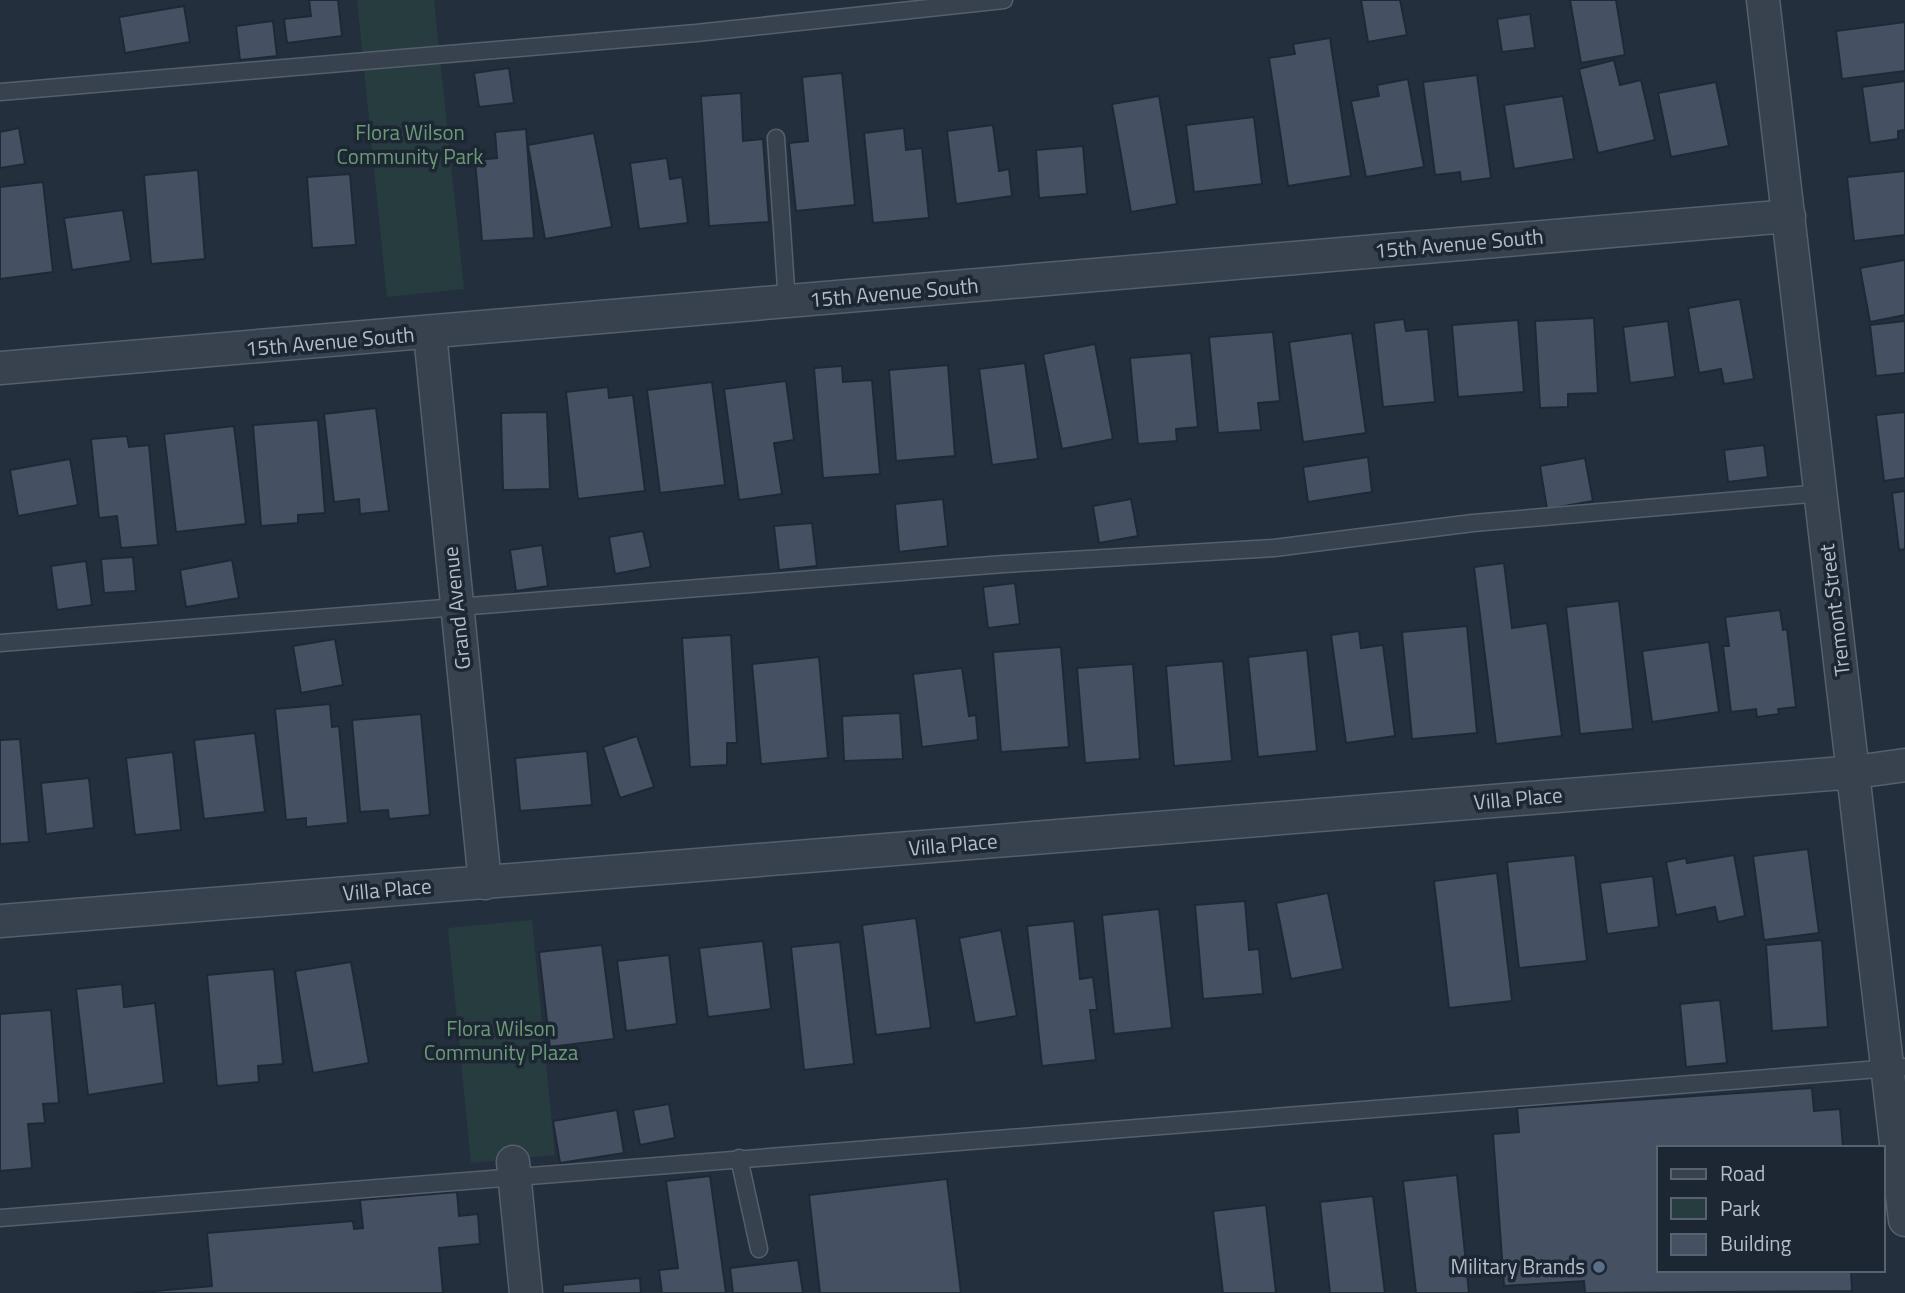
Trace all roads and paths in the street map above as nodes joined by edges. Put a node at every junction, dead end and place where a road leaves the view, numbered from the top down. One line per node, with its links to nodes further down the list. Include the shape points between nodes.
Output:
1 (1004, 0): 3 (lane, via 696,33)
2 (1763, 0): 5 (street, Tremont Street)
3 (0, 92)
4 (776, 138): 6 (lane)
5 (1789, 216): 6 (street, 15th Avenue South); 9 (street, Tremont Street)
6 (787, 303): 7 (street, 15th Avenue South)
7 (429, 334): 8 (street, 15th Avenue South); 10 (street, Grand Avenue)
8 (0, 368)
9 (1821, 493): 10 (lane, via 1473,523 1274,548 1004,564); 13 (street, Tremont Street)
10 (457, 608): 11 (lane); 14 (street, Grand Avenue)
11 (0, 643)
12 (1905, 765): 13 (street, Villa Place)
13 (1855, 772): 14 (street, Villa Place); 16 (street, Tremont Street)
14 (485, 883): 15 (street, Villa Place)
15 (0, 921)
16 (1896, 1068): 17 (lane); 20 (street, Tremont Street)
17 (739, 1158): 18 (lane); 21 (lane)
18 (514, 1169): 19 (lane); 22 (street)
19 (0, 1219)
20 (1905, 1220)
21 (759, 1249)
22 (526, 1293)

